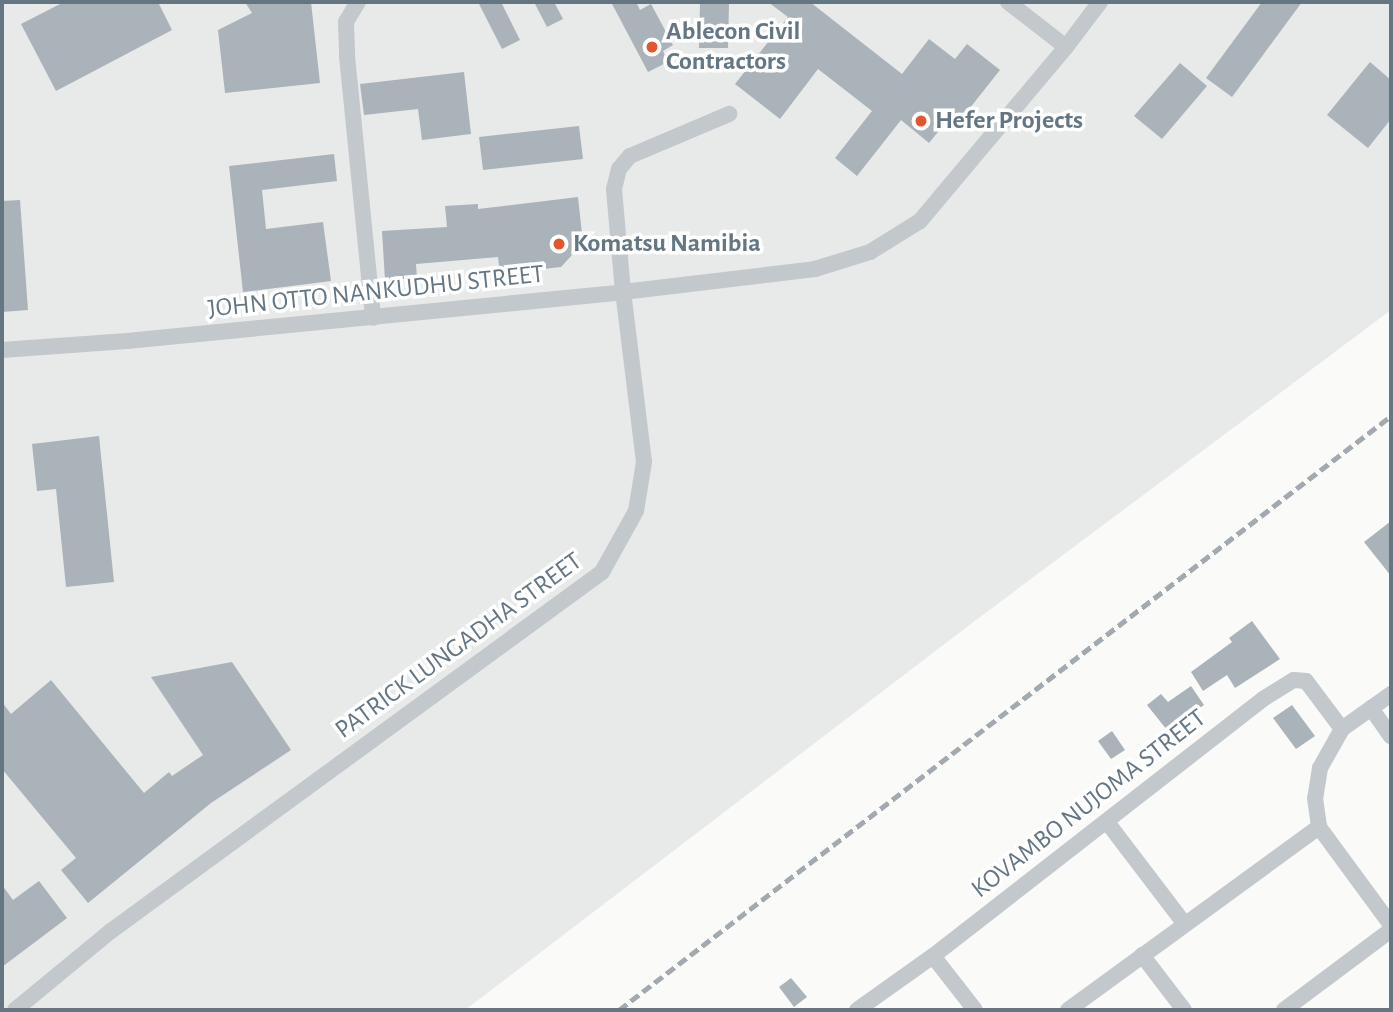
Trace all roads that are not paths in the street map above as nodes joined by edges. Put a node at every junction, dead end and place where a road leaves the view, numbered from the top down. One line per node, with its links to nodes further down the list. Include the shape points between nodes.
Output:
1 (358, 2): 7 (street, via 346,22 347,56)
2 (1008, 2): 4 (street)
3 (1100, 2): 4 (street, JOHN OTTO NANKUDHU STREET)
4 (1066, 47): 6 (street, JOHN OTTO NANKUDHU STREET, via 920,221 897,238 870,252 815,269)
5 (729, 114): 6 (street, PATRICK LUNGADHA STREET, via 630,156 619,169 614,189)
6 (622, 292): 7 (street, JOHN OTTO NANKUDHU STREET); 19 (street, PATRICK LUNGADHA STREET, via 644,462 636,511 603,572 111,930)
7 (373, 318): 8 (street, JOHN OTTO NANKUDHU STREET)
8 (2, 350)
9 (1391, 694): 10 (street)
10 (1371, 708): 11 (street); 12 (street)
11 (1342, 729): 13 (street, KOVAMBO NUJOMA STREET, via 1306,681 1294,680 1263,699); 14 (street, via 1320,768 1315,798)
12 (1391, 737)
13 (1107, 822): 15 (street); 18 (street, KOVAMBO NUJOMA STREET)
14 (1319, 827): 15 (street); 16 (street)
15 (1184, 923): 17 (street)
16 (1391, 928): 24 (street)
17 (1142, 955): 22 (street); 23 (street)
18 (933, 956): 20 (street, KOVAMBO NUJOMA STREET); 21 (street)
19 (15, 1010)
20 (857, 1010)
21 (975, 1010)
22 (1068, 1010)
23 (1184, 1010)
24 (1284, 1010)

